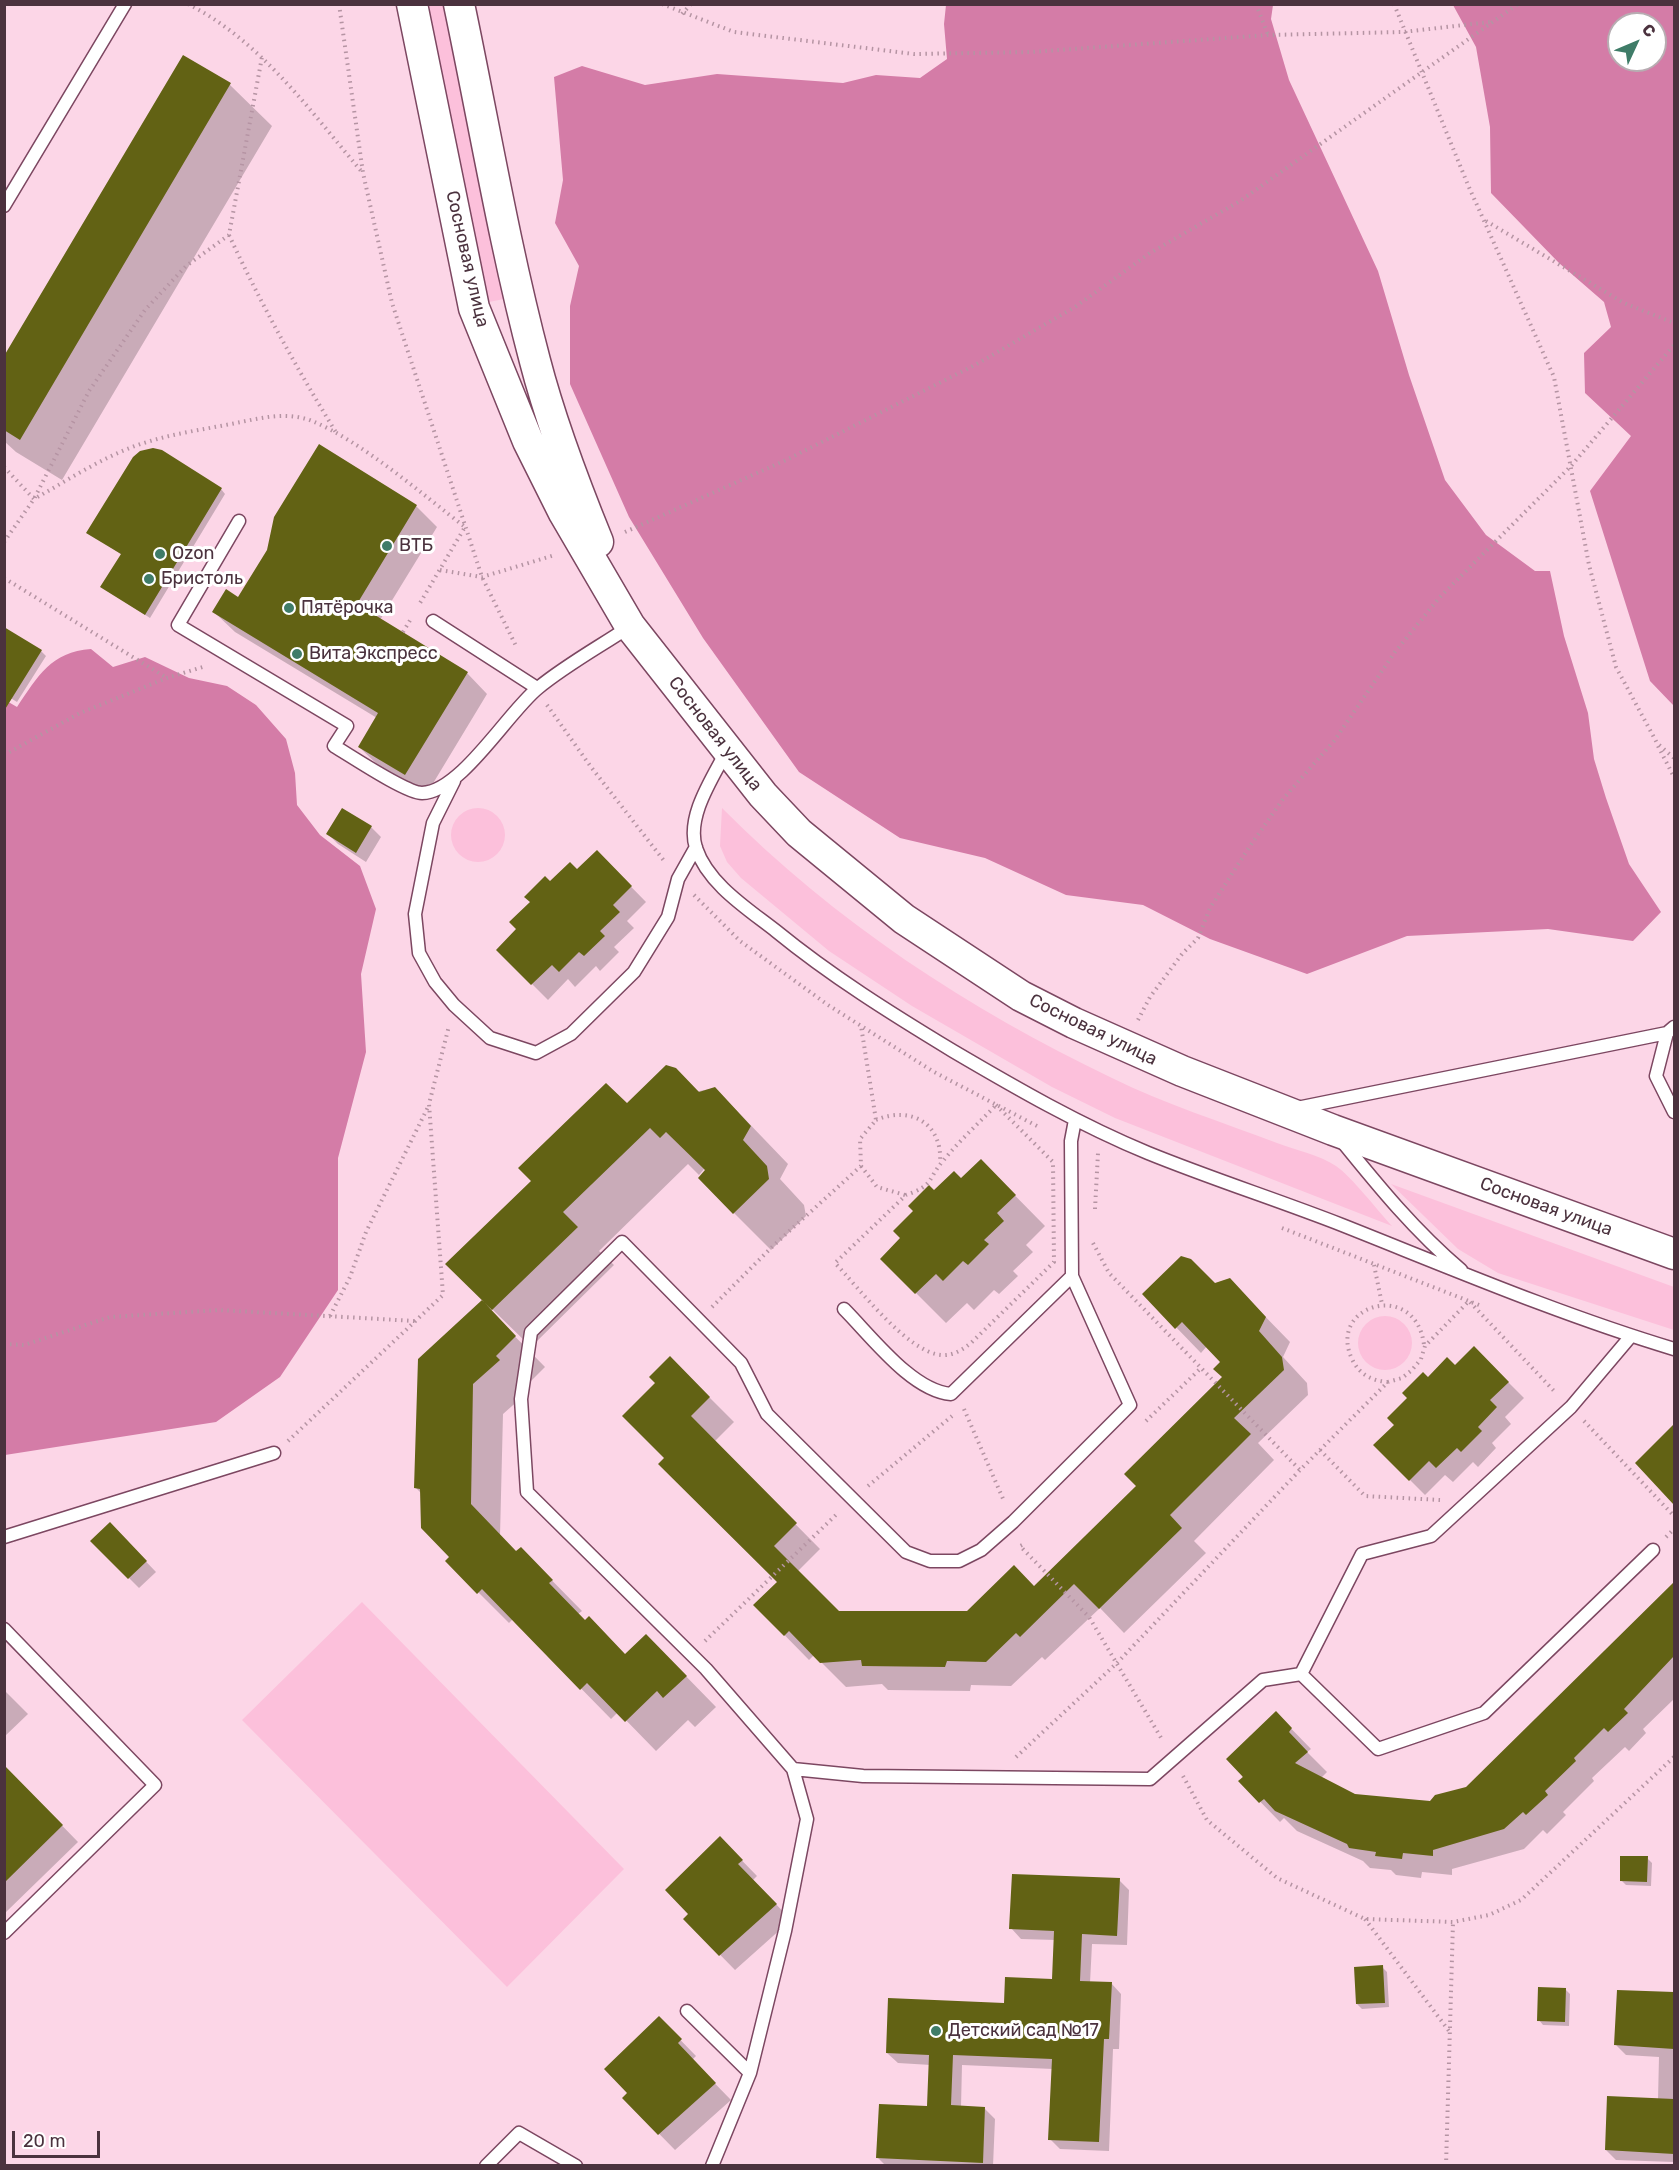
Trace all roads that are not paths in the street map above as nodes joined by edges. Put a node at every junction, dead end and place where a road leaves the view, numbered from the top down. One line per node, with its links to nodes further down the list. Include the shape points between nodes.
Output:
1 (125, 4): 4 (lane)
2 (412, 4): 6 (street, Сосновая улица, via 474,308 528,441)
3 (459, 4): 6 (street, Сосновая улица, via 517,291)
4 (4, 206)
5 (239, 521): 11 (lane, via 178,625 347,726 334,747 401,785 420,793 437,790)
6 (590, 544): 8 (street, Сосновая улица)
7 (433, 621): 9 (lane)
8 (630, 626): 9 (lane); 10 (street, Сосновая улица)
9 (537, 688): 11 (lane)
10 (727, 751): 12 (lane, via 693,828); 14 (street, Сосновая улица, via 799,833 904,919 1021,996 1123,1047)
11 (454, 779): 12 (lane, via 434,822 415,914 419,953 454,1005 490,1038 536,1053 571,1034 634,972 668,917 678,879)
12 (696, 847): 16 (lane, via 717,881 800,952 900,1019)
13 (1671, 1030): 14 (lane); 15 (lane, via 1656,1076)
14 (1284, 1110): 17 (street, Сосновая улица)
15 (1674, 1112)
16 (1075, 1120): 19 (lane, via 1071,1141); 20 (lane, via 1147,1153 1340,1224)
17 (1333, 1130): 18 (street, Сосновая улица); 20 (lane, via 1401,1214)
18 (1674, 1254)
19 (1072, 1276): 21 (lane, via 951,1394 937,1393 917,1382); 29 (lane, via 1130,1405 1013,1522 981,1550 958,1561 930,1561 906,1552 767,1414 741,1364 622,1242 531,1332 521,1399 527,1492 706,1669)
20 (1471, 1278): 22 (lane)
21 (844, 1309)
22 (1631, 1336): 23 (lane); 28 (lane, via 1571,1407 1431,1536 1362,1554)
23 (1674, 1349)
24 (274, 1453): 25 (lane)
25 (4, 1537)
26 (1653, 1550): 28 (lane, via 1484,1713 1378,1749)
27 (4, 1629): 30 (lane, via 155,1785)
28 (1301, 1674): 29 (lane, via 1263,1680 1150,1779 863,1776)
29 (793, 1769): 32 (lane, via 807,1819)
30 (4, 1933)
31 (687, 2011): 32 (lane)
32 (750, 2073): 35 (lane)
33 (486, 2166): 34 (lane, via 519,2133)
34 (576, 2166)
35 (712, 2166)

